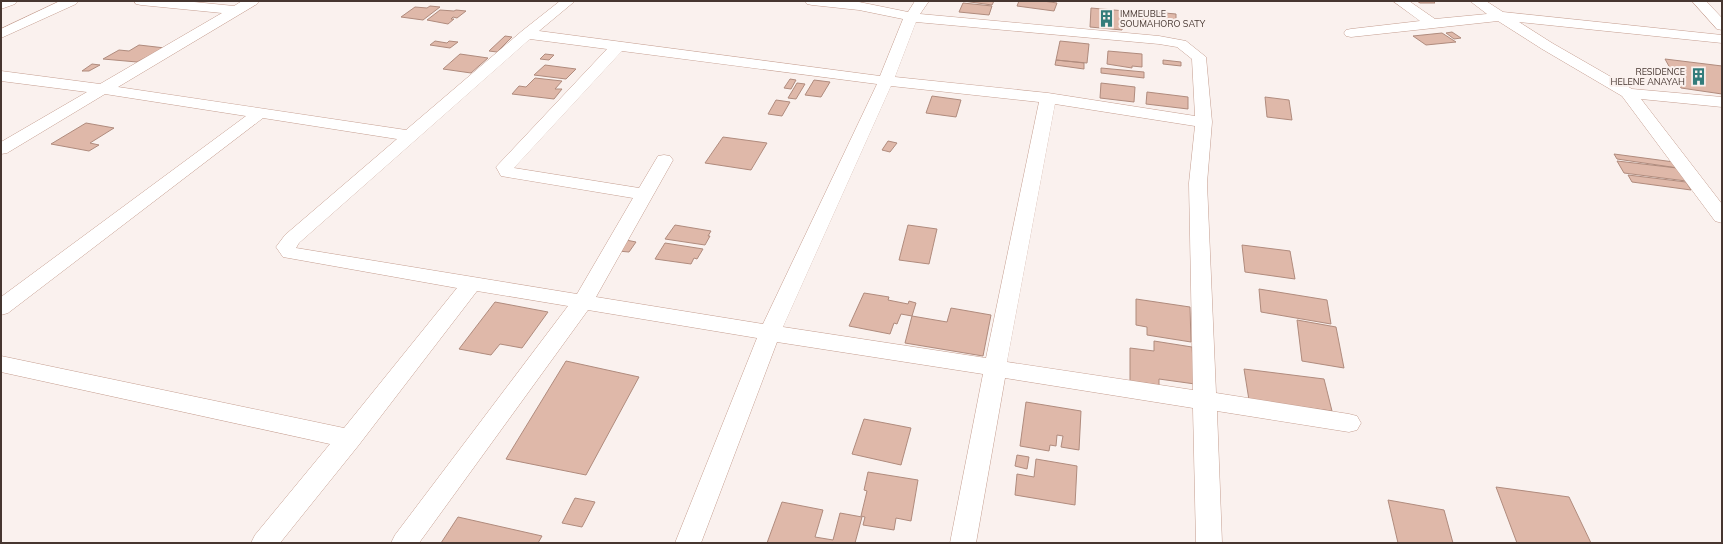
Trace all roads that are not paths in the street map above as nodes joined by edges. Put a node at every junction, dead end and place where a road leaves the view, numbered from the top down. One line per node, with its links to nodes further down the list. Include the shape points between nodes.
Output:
1 (10, 1): 10 (street)
2 (71, 1): 17 (street)
3 (141, 1): 12 (street)
4 (252, 1): 12 (street)
5 (568, 1): 18 (street)
6 (812, 1): 11 (street)
7 (1400, 1): 14 (street)
8 (1477, 1): 13 (street)
9 (1699, 1): 15 (street)
10 (1, 5)
11 (917, 9): 22 (street); 28 (street, via 1181,44 1199,57)
12 (237, 10): 23 (street)
13 (1503, 16): 14 (street); 19 (street); 24 (street, via 1547,46)
14 (1433, 24): 16 (street)
15 (1722, 26)
16 (1351, 33)
17 (1, 34)
18 (527, 34): 20 (street); 29 (street)
19 (1722, 39)
20 (618, 46): 22 (street); 32 (street, via 505,167 507,172)
21 (1, 76): 23 (street)
22 (886, 81): 25 (street); 37 (street)
23 (103, 89): 27 (street); 30 (street)
24 (1628, 93): 26 (street); 33 (street)
25 (1048, 98): 28 (street); 39 (street)
26 (1722, 102)
27 (260, 113): 29 (street); 36 (street)
28 (1204, 122): 40 (street, via 1198,183)
29 (410, 136): 34 (street, via 286,247 290,253)
30 (1, 149)
31 (664, 160): 32 (street)
32 (645, 194): 35 (street)
33 (1722, 217)
34 (472, 283): 35 (street); 42 (street)
35 (583, 302): 37 (street); 44 (street)
36 (1, 308)
37 (770, 333): 39 (street); 45 (street)
38 (1, 364): 42 (street)
39 (994, 368): 40 (street); 46 (street)
40 (1205, 401): 41 (street); 47 (street)
41 (1349, 423)
42 (349, 439): 43 (street)
43 (264, 543)
44 (404, 543)
45 (688, 543)
46 (963, 543)
47 (1209, 543)

